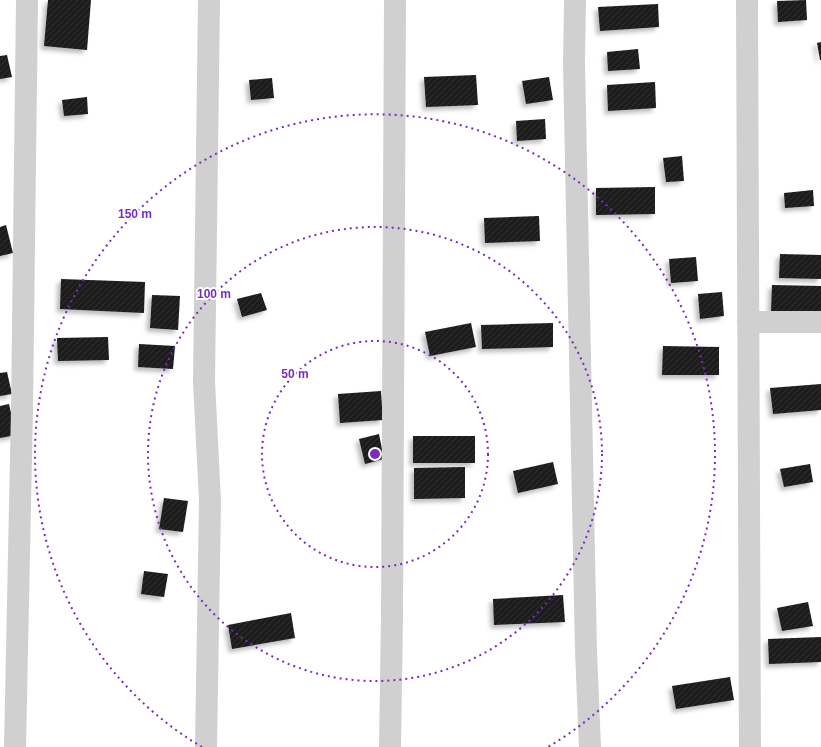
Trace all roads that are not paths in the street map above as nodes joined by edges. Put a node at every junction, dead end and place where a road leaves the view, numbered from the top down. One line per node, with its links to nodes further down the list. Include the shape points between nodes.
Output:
1 (27, 0): 8 (street)
2 (209, 0): 9 (street, via 204,382 210,501)
3 (395, 0): 10 (street)
4 (575, 0): 11 (street, via 574,64)
5 (747, 0): 6 (street)
6 (748, 322): 7 (street); 12 (street)
7 (821, 322)
8 (15, 747)
9 (206, 747)
10 (390, 747)
11 (590, 747)
12 (750, 747)

